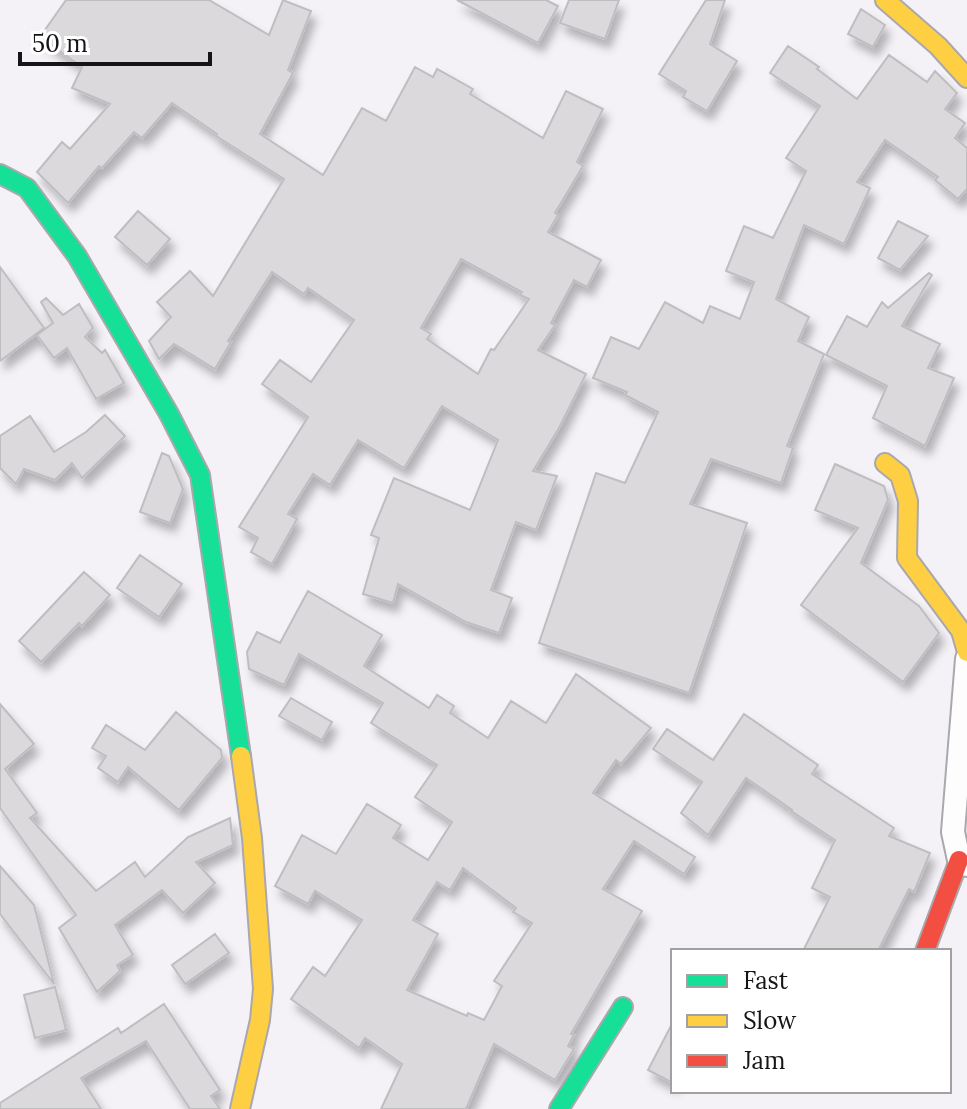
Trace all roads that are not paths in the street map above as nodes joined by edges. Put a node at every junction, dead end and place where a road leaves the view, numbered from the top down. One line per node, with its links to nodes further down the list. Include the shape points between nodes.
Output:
1 (885, 0): 2 (street)
2 (967, 78)
3 (0, 174): 10 (street, via 27,188 77,256 200,475 252,838 263,989)
4 (885, 463): 5 (street, via 900,475 908,501 907,558 961,631)
5 (967, 652)
6 (967, 659): 7 (street, via 953,832)
7 (963, 863): 8 (street)
8 (926, 949)
9 (623, 1007): 11 (street)
10 (240, 1109)
11 (559, 1109)

